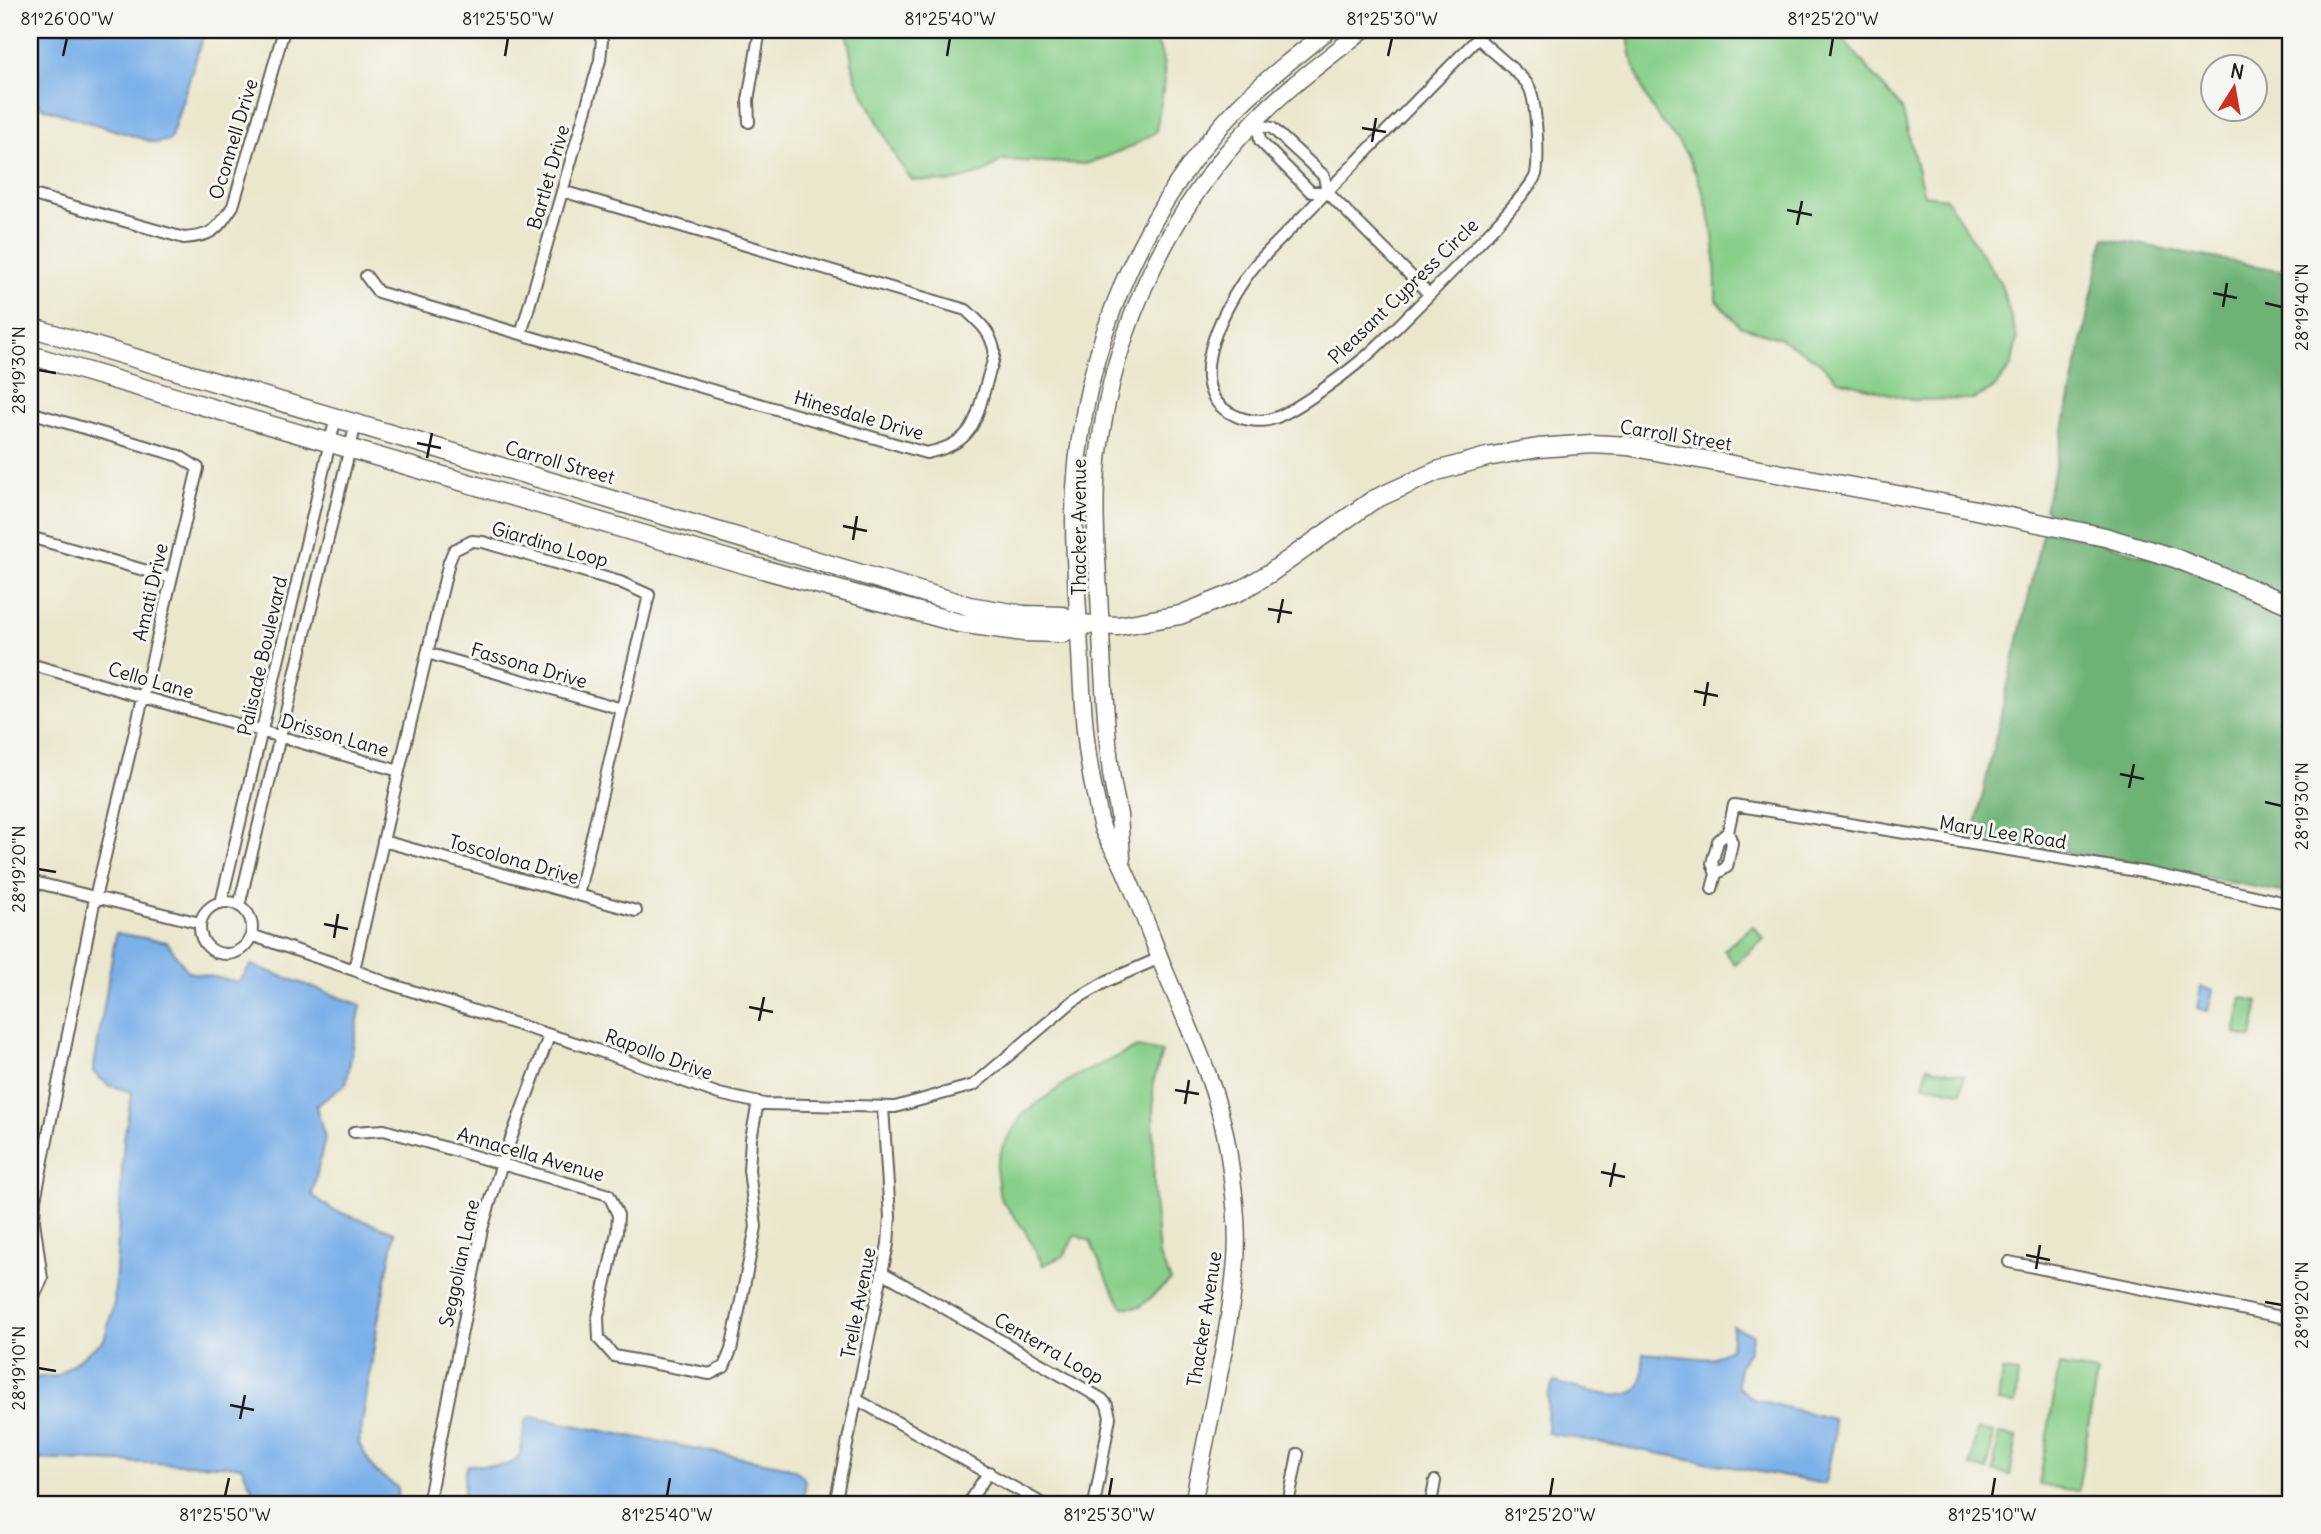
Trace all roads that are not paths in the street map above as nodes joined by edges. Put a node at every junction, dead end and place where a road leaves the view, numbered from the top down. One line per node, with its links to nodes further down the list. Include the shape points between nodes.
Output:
1 (284, 30): 12 (street, Oconnell Drive, via 233,206 219,226 203,237 184,238)
2 (597, 30): 10 (street, Bartlet Drive, via 602,40 600,60)
3 (761, 30): 8 (street, via 748,100)
4 (1329, 30): 7 (street, Thacker Avenue)
5 (1363, 30): 9 (street, Thacker Avenue, via 1289,89)
6 (1481, 34): 11 (street, Pleasant Cypress Circle); 14 (street, Pleasant Cypress Circle, via 1529,86 1536,123 1535,177 1518,201)
7 (1239, 106): 9 (street); 28 (street, Thacker Avenue, via 1157,215 1102,337 1082,419 1075,492)
8 (749, 122)
9 (1256, 123): 11 (street, via 1272,128 1324,176); 11 (street, via 1260,141 1311,192); 29 (street, Thacker Avenue, via 1205,180 1166,241 1120,349 1102,426 1096,484)
10 (562, 191): 16 (street, Bartlet Drive); 16 (street, Hinesdale Drive, via 966,310 986,329 995,352 974,423 964,438 946,450 926,453)
11 (1327, 192): 14 (street); 14 (street, Pleasant Cypress Circle, via 1257,263 1233,295 1208,365 1207,379 1219,403 1242,419 1274,419 1343,375)
12 (30, 194)
13 (366, 276): 16 (street, Hinesdale Drive, via 378,292)
14 (1429, 294)
15 (30, 327): 19 (main road, Carroll Street)
16 (521, 334)
17 (30, 355): 21 (main road, Carroll Street)
18 (30, 412): 25 (street, Amati Drive, via 179,456 198,468)
19 (336, 417): 20 (main road, Carroll Street); 21 (street, Palisade Boulevard)
20 (356, 423): 22 (street, Palisade Boulevard); 26 (main road, Carroll Street)
21 (329, 443): 22 (main road, Carroll Street); 34 (street, Palisade Boulevard)
22 (349, 448): 24 (main road, Carroll Street); 35 (street, Palisade Boulevard)
23 (30, 537): 25 (street)
24 (744, 564): 26 (main road, via 766,554 901,593); 28 (main road, Carroll Street, via 959,623 1063,633)
25 (171, 578): 32 (street, Amati Drive)
26 (917, 590): 28 (main road, Carroll Street, via 996,611 1063,616)
27 (2291, 605): 29 (main road, Carroll Street, via 2175,558 2105,537 1629,446 1592,444 1538,448 1437,471 1373,500 1270,573 1213,603 1180,615)
28 (1079, 624): 29 (main road, Carroll Street); 38 (street, Thacker Avenue, via 1092,782 1103,830)
29 (1100, 625): 38 (street, Thacker Avenue)
30 (427, 653): 33 (street, Fassona Drive); 33 (street, Giardino Loop, via 454,550 472,541 620,582 649,595); 36 (street, Giardino Loop)
31 (30, 664): 32 (street, Cello Lane)
32 (143, 696): 34 (street, Cello Lane); 42 (street, Amati Drive)
33 (622, 709): 41 (street, Giardino Loop)
34 (263, 733): 35 (street, Drisson Lane); 43 (street, Palisade Boulevard)
35 (279, 737): 36 (street, Drisson Lane); 45 (street, Palisade Boulevard)
36 (399, 771): 37 (street, Giardino Loop)
37 (383, 841): 41 (street, Toscolona Drive); 50 (street, Giardino Loop)
38 (1122, 864): 49 (street, Thacker Avenue)
39 (30, 881): 42 (street)
40 (1712, 889): 44 (street, Mary Lee Road, via 1716,874 1727,867 1734,805 2150,873)
41 (578, 895): 46 (street, Toscolona Drive)
42 (96, 898): 47 (street); 58 (street, Amati Drive, via 35,1200 42,1279)
43 (221, 903): 45 (street); 47 (street, via 211,906)
44 (2291, 904)
45 (239, 906): 48 (street, via 252,924)
46 (636, 911)
47 (200, 923): 48 (street, via 200,935 214,952 237,952)
48 (251, 935): 50 (street, Rapollo Drive)
49 (1160, 958): 53 (street, Rapollo Drive, via 1086,993 974,1085); 69 (street, Thacker Avenue, via 1217,1104 1236,1218 1226,1336)
50 (354, 970): 51 (street, Rapollo Drive)
51 (549, 1036): 52 (street, Rapollo Drive, via 719,1094); 55 (street, Seggolian Lane)
52 (758, 1102): 53 (street, Rapollo Drive); 55 (street, Annacella Avenue, via 749,1170 756,1227 731,1350 724,1367 710,1374 614,1356 599,1339 598,1317 617,1233 618,1215 609,1195)
53 (883, 1107): 57 (street, Trelle Avenue, via 890,1217)
54 (354, 1132): 55 (street, Annacella Avenue, via 384,1130)
55 (502, 1163): 64 (street, Seggolian Lane, via 482,1229)
56 (2009, 1262): 59 (street)
57 (882, 1272): 60 (street, Trelle Avenue); 68 (street, Centerra Loop, via 1102,1399 1110,1417)
58 (30, 1297)
59 (2291, 1319)
60 (856, 1399): 62 (street); 65 (street, Trelle Avenue)
61 (1298, 1454): 70 (street)
62 (989, 1472): 66 (street); 67 (street)
63 (1435, 1481): 71 (street)
64 (428, 1504)
65 (835, 1504)
66 (970, 1504)
67 (1043, 1504)
68 (1092, 1504)
69 (1193, 1504)
70 (1288, 1504)
71 (1431, 1504)

